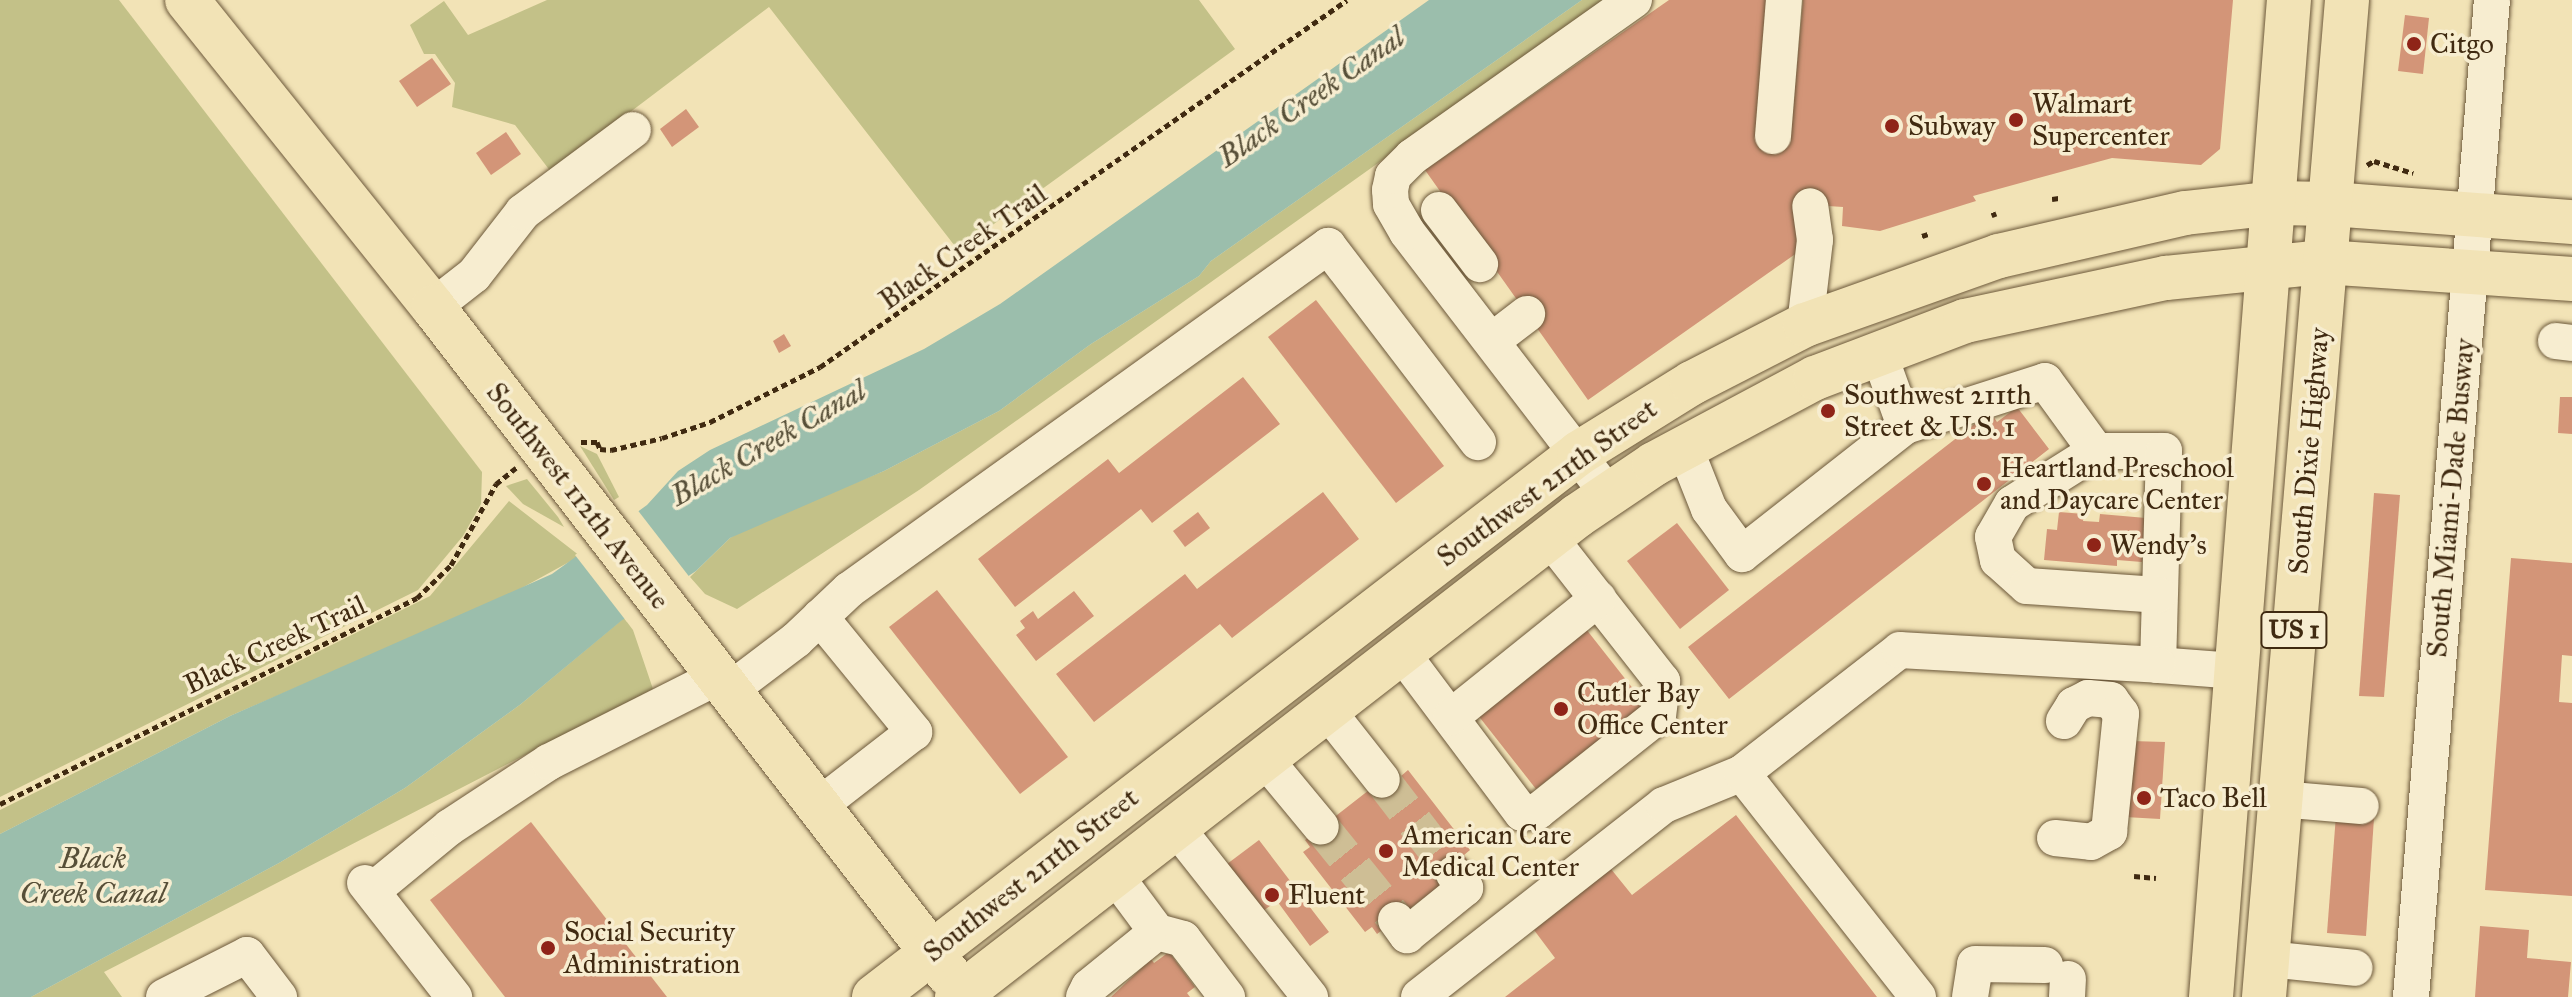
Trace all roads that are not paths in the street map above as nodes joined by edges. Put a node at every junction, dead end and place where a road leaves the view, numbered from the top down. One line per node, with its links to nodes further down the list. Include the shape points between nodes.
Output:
1 (187, 0): 20 (main road, Southwest 112th Avenue)
2 (1634, 0): 14 (lane, via 1402,166 1390,190 1391,204)
3 (1784, 0): 8 (lane)
4 (2289, 0): 9 (main road, South Dixie Highway / US 1)
5 (2347, 0): 10 (main road, South Dixie Highway / US 1)
6 (2492, 0): 12 (lane, South Miami-Dade Busway)
7 (633, 130): 20 (lane, via 523,212 474,275)
8 (1773, 136)
9 (2275, 203): 10 (main road, Southwest 211th Street); 16 (main road, South Dixie Highway / US 1); 22 (main road, Southwest 211th Street, via 2081,233 1939,274)
10 (2331, 204): 12 (main road, Southwest 211th Street); 15 (main road, South Dixie Highway / US 1)
11 (1810, 206): 22 (lane, via 1815,240)
12 (2474, 214): 13 (main road, Southwest 211th Street); 17 (lane, South Miami-Dade Busway)
13 (2572, 222)
14 (1407, 232): 19 (lane); 19 (lane, via 1444,207 1483,261)
15 (2324, 262): 16 (main road, Southwest 211th Street); 17 (main road, Southwest 211th Street); 45 (main road, South Dixie Highway / US 1)
16 (2269, 267): 24 (main road, Southwest 211th Street, via 2166,278 2044,301); 37 (main road, South Dixie Highway / US 1)
17 (2470, 270): 18 (main road, Southwest 211th Street); 72 (lane, South Miami-Dade Busway)
18 (2572, 279)
19 (1451, 290): 23 (lane)
20 (433, 307): 38 (main road, Southwest 112th Avenue)
21 (1527, 314): 23 (lane)
22 (1805, 325): 29 (main road, Southwest 211th Street, via 1692,383)
23 (1493, 340): 29 (lane)
24 (1878, 351): 25 (lane); 27 (main road, Southwest 211th Street)
25 (1905, 426): 27 (lane, via 1742,554 1709,509); 28 (lane, via 2045,381)
26 (1478, 442): 34 (lane, via 1328,246 849,590)
27 (1684, 446): 30 (main road, Southwest 211th Street)
28 (2096, 451): 32 (lane, via 2164,451); 32 (lane, via 2042,489 2025,510 2017,546 2034,566)
29 (1579, 453): 30 (lane); 55 (main road, Southwest 211th Street)
30 (1608, 494): 31 (main road, Southwest 211th Street)
31 (1549, 537): 33 (lane); 35 (main road, Southwest 211th Street)
32 (2158, 588): 36 (lane)
33 (1598, 599): 40 (lane); 40 (lane, via 1662,681 1658,716 1538,811 1522,813)
34 (820, 617): 38 (lane); 46 (lane, via 914,732)
35 (1401, 652): 39 (main road, Southwest 211th Street); 40 (lane)
36 (2158, 665): 37 (lane); 43 (lane, via 1900,650)
37 (2236, 671): 71 (main road, South Dixie Highway / US 1)
38 (724, 683): 46 (main road, Southwest 112th Avenue); 63 (lane, via 549,762 368,887)
39 (1326, 709): 42 (main road, Southwest 211th Street); 44 (lane)
40 (1451, 717)
41 (2064, 721): 50 (lane, via 2074,705 2088,698 2111,700 2121,714 2109,832 2091,842)
42 (1264, 758): 48 (main road, Southwest 211th Street); 49 (lane)
43 (1742, 773): 68 (lane, via 1664,805); 69 (lane)
44 (1382, 780)
45 (2280, 799): 47 (lane); 57 (main road, South Dixie Highway / US 1)
46 (820, 805): 55 (main road, Southwest 112th Avenue)
47 (2361, 806)
48 (1175, 826): 51 (main road, Southwest 211th Street); 67 (lane)
49 (1321, 827)
50 (2055, 838)
51 (1114, 874): 54 (lane); 60 (main road, Southwest 211th Street)
52 (1454, 874): 53 (lane, via 1465,888 1407,935)
53 (1396, 920)
54 (1157, 932): 59 (lane); 66 (lane, via 1183,939)
55 (932, 952): 60 (main road, Southwest 112th Avenue); 64 (main road, Southwest 211th Street)
56 (2355, 968): 57 (lane)
57 (2266, 978)
58 (2060, 980): 70 (lane, via 1975,964)
59 (1086, 992): 65 (lane, via 1111,988 1170,949)
60 (961, 996)
61 (164, 997): 62 (lane, via 247,955)
62 (279, 997)
63 (454, 997)
64 (874, 997)
65 (1209, 997)
66 (1227, 997)
67 (1310, 997)
68 (1419, 997)
69 (1918, 997)
70 (1970, 997)
71 (2211, 997)
72 (2411, 997)

